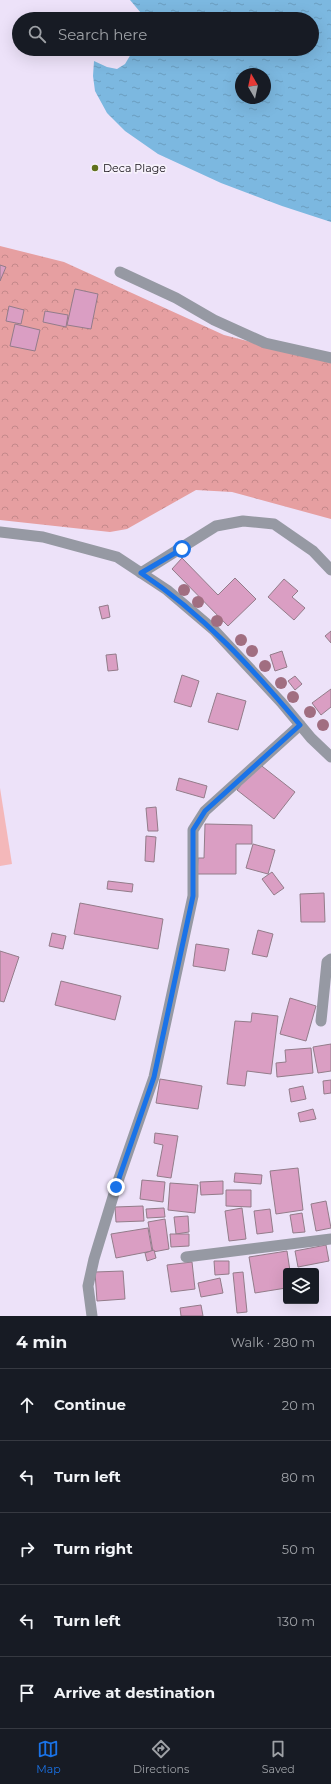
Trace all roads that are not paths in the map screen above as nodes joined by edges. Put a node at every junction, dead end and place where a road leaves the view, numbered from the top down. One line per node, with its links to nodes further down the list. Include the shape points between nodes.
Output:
1 (120, 272): 2 (street, via 265,343)
2 (331, 358)
3 (0, 532): 5 (street, via 43,537 117,557)
4 (331, 570): 5 (street, via 313,551 274,524 244,521 216,526)
5 (141, 573): 6 (street, via 167,590 214,630)
6 (300, 725): 7 (street); 12 (street, via 205,811 193,830 193,896 154,1077 94,1259 88,1286)
7 (331, 757)
8 (331, 959): 9 (street, via 327,962)
9 (321, 1021)
10 (331, 1239): 11 (street)
11 (186, 1257)
12 (92, 1316)

